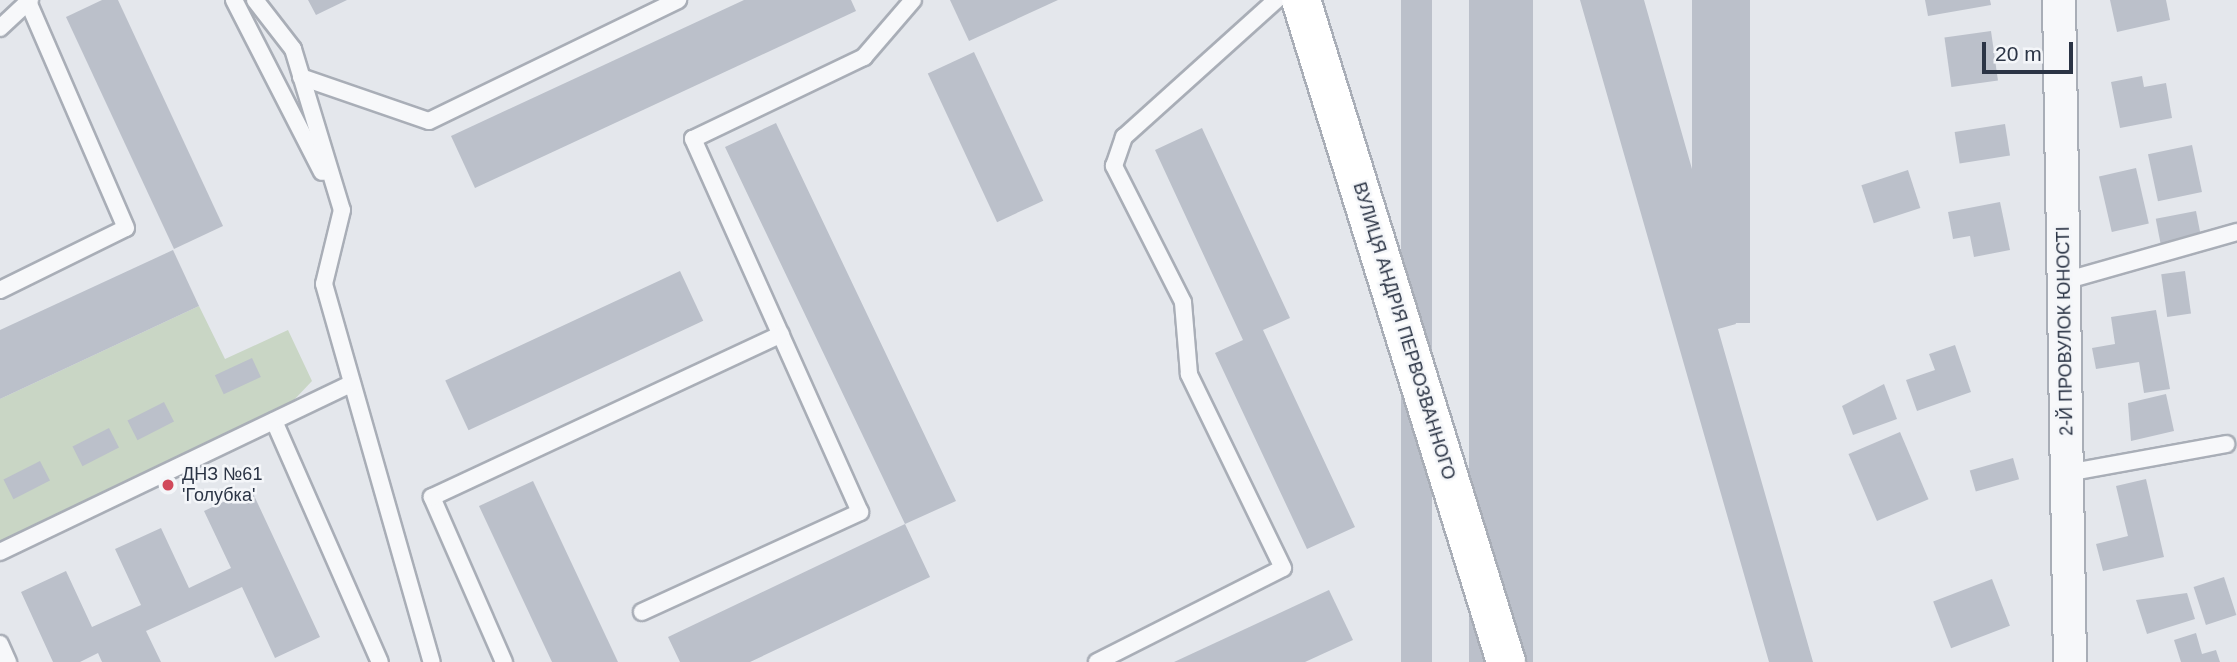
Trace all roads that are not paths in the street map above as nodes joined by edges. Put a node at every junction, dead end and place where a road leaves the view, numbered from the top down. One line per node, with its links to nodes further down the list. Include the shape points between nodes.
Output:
1 (234, 0): 11 (lane)
2 (255, 0): 10 (lane, via 293,50)
3 (678, 0): 10 (lane, via 429,121)
4 (913, 0): 15 (lane, via 864,57 693,139)
5 (1276, 0): 27 (lane, via 1124,136 1114,166 1184,302 1189,374 1283,568)
6 (1301, 0): 28 (street, ВУЛИЦЯ АНДРІЯ ПЕРВОЗВАННОГО)
7 (2059, 0): 13 (street, 2-Й ПРОВУЛОК ЮНОСТІ)
8 (29, 1): 9 (lane); 14 (lane, via 126,228)
9 (0, 28)
10 (302, 78): 11 (lane)
11 (342, 210): 16 (lane, via 324,284)
12 (2237, 232): 13 (lane)
13 (2064, 281): 19 (street, 2-Й ПРОВУЛОК ЮНОСТІ)
14 (0, 290)
15 (781, 334): 21 (lane, via 860,512); 26 (lane, via 432,497)
16 (352, 383): 17 (lane); 25 (lane)
17 (274, 421): 20 (lane); 24 (lane)
18 (2226, 444): 19 (lane)
19 (2067, 472): 29 (street, 2-Й ПРОВУЛОК ЮНОСТІ)
20 (0, 552)
21 (642, 612)
22 (0, 644): 23 (lane)
23 (8, 662)
24 (380, 662)
25 (432, 662)
26 (505, 662)
27 (1097, 662)
28 (1506, 662)
29 (2070, 662)

